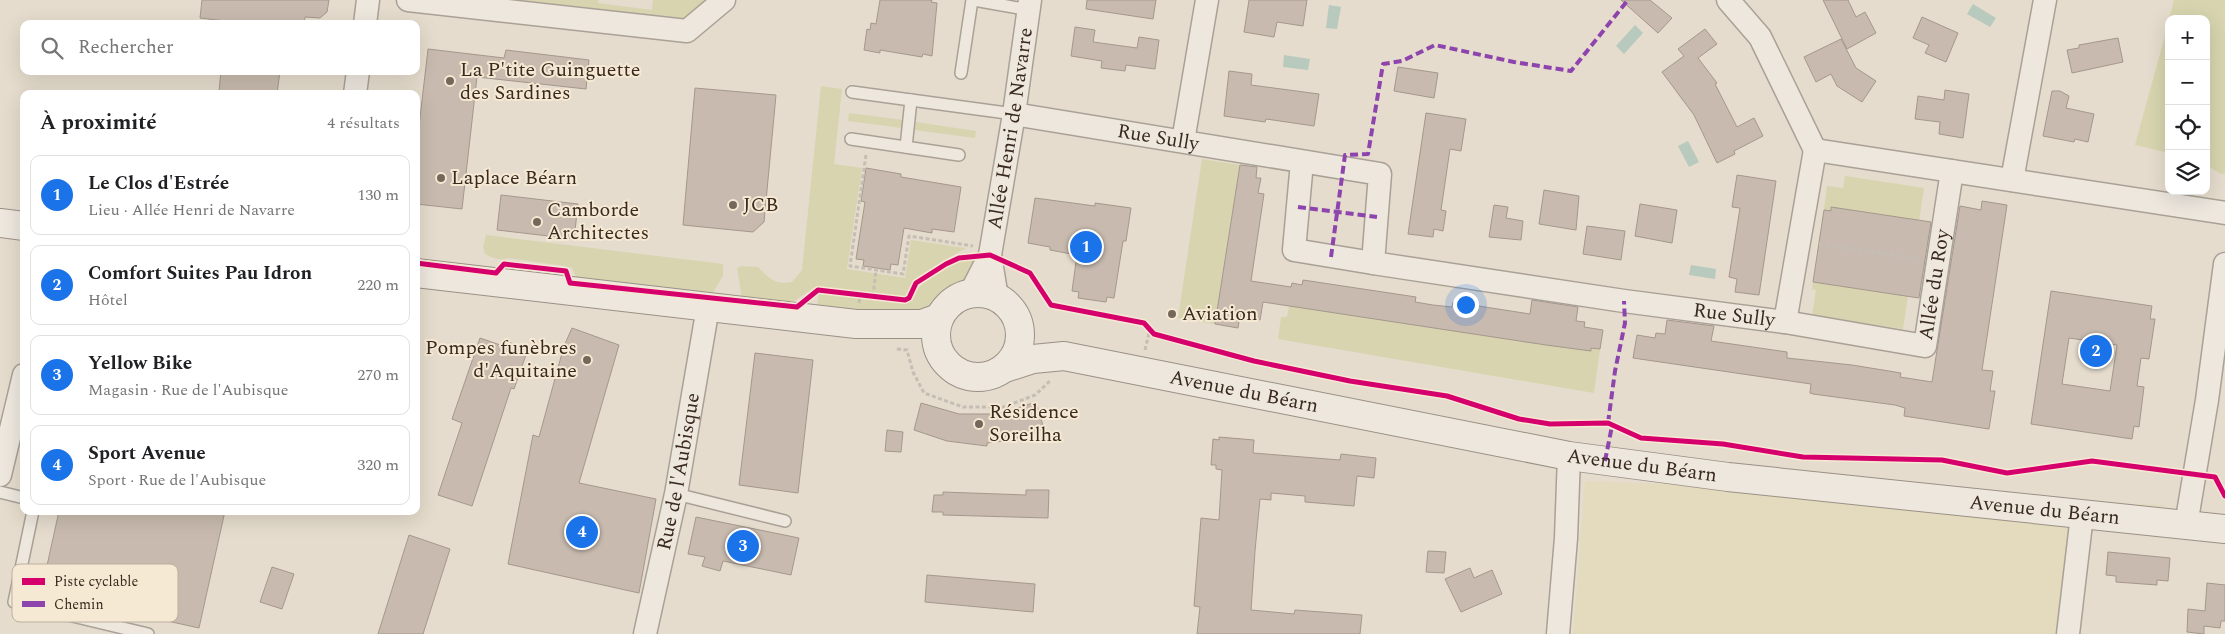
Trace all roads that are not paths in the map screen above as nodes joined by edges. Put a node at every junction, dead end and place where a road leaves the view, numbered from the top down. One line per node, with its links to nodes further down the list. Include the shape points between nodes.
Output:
1 (368, 0): 9 (street)
2 (408, 0): 3 (street, via 688,31)
3 (724, 0)
4 (973, 0): 8 (lane); 10 (lane)
5 (1207, 0): 17 (street)
6 (1728, 0): 19 (street, via 1760,37)
7 (2044, 0): 23 (street)
8 (1030, 5): 15 (street, Allée Henri de Navarre)
9 (366, 20)
10 (960, 73)
11 (357, 75): 12 (street)
12 (356, 90)
13 (852, 92): 14 (lane)
14 (911, 100): 15 (lane); 18 (lane)
15 (1014, 114): 17 (street, Rue Sully); 27 (street, Allée Henri de Navarre)
16 (851, 140): 18 (lane)
17 (1183, 141): 21 (street, Rue Sully)
18 (906, 147): 20 (lane)
19 (1815, 150): 22 (street); 36 (street, Rue Sully)
20 (959, 155)
21 (1302, 162): 28 (street, Rue Sully, via 1380,174); 28 (street, Rue Sully, via 1294,250)
22 (1952, 171): 23 (street); 36 (street, Allée du Roy, via 1925,346)
23 (2012, 180): 24 (street)
24 (2225, 213)
25 (0, 223): 26 (street)
26 (20, 226)
27 (990, 252): 31 (street, Allée Henri de Navarre); 32 (street, Allée Henri de Navarre)
28 (1373, 263): 36 (street, Rue Sully)
29 (2225, 264): 34 (street)
30 (420, 273): 33 (street)
31 (970, 294): 32 (street, via 984,293); 35 (street, via 957,298)
32 (997, 298): 37 (street, via 1008,305)
33 (708, 307): 38 (street, via 828,322); 47 (street, Rue de l'Aubisque)
34 (2222, 310): 52 (street)
35 (939, 318): 38 (street); 39 (street, via 935,329 936,345)
36 (1785, 322)
37 (1018, 323): 40 (street, Avenue du Béarn); 41 (street, via 1019,344)
38 (874, 332): 39 (street, via 917,342)
39 (942, 358): 41 (street, via 958,372 978,378)
40 (1060, 366): 41 (street, Avenue du Béarn, via 1033,359); 44 (street, Avenue du Béarn)
41 (1005, 368)
42 (20, 410): 43 (street)
43 (17, 436): 45 (street)
44 (1569, 456): 50 (street, Avenue du Béarn, via 1728,477); 58 (street)
45 (0, 475)
46 (0, 492): 48 (lane)
47 (676, 494): 51 (lane); 57 (street, Rue de l'Aubisque)
48 (20, 497)
49 (32, 515): 54 (lane)
50 (2082, 515): 52 (street, Avenue du Béarn); 59 (street)
51 (785, 521)
52 (2186, 525): 53 (street, Avenue du Béarn)
53 (2225, 530)
54 (22, 564)
55 (98, 622): 56 (lane)
56 (148, 634)
57 (644, 634)
58 (1558, 634)
59 (2068, 634)

